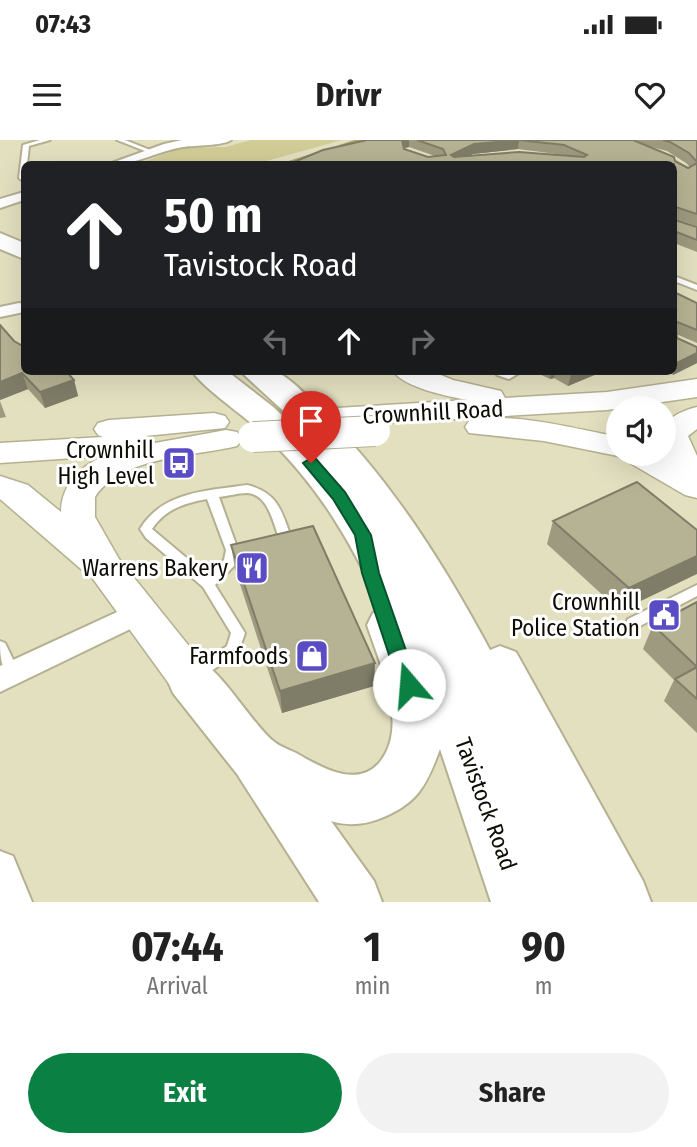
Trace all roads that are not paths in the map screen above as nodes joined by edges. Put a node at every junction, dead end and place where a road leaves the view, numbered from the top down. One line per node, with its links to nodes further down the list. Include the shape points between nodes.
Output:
1 (47, 140): 7 (lane, via 26,145)
2 (120, 140): 6 (lane)
3 (201, 140): 6 (street)
4 (207, 140): 5 (street)
5 (225, 140)
6 (152, 152): 8 (street)
7 (24, 161)
8 (124, 161)
9 (21, 197): 10 (street)
10 (0, 204)
11 (0, 231): 12 (highway)
12 (21, 235)
13 (0, 240): 14 (highway)
14 (12, 262)
15 (677, 279): 16 (lane)
16 (697, 288)
17 (19, 307): 18 (street)
18 (0, 313)
19 (213, 375): 42 (highway, Tavistock Road, via 245,399 339,496)
20 (260, 375): 42 (highway, Tavistock Road, via 318,425)
21 (387, 375): 30 (main road, via 386,387 373,398)
22 (416, 375): 26 (main road, via 445,387 490,396)
23 (697, 388): 24 (main road, Crownhill Road)
24 (665, 396)
25 (697, 405): 28 (main road)
26 (606, 408)
27 (606, 409): 30 (main road, Crownhill Road)
28 (676, 409)
29 (606, 410): 32 (main road, Crownhill Road)
30 (333, 414): 33 (main road, Crownhill Road)
31 (697, 416): 38 (main road, via 673,436 680,457)
32 (460, 425): 33 (main road, Crownhill Road, bridge, via 375,431); 35 (main road, via 544,432)
33 (241, 430): 34 (main road, Crownhill Road); 36 (main road, Crownhill Road); 44 (main road, via 127,458 102,469 89,481 78,497 78,517)
34 (0, 436)
35 (606, 445)
36 (0, 453)
37 (657, 466): 40 (main road)
38 (697, 474)
39 (0, 486): 44 (main road, via 16,493)
40 (697, 487)
41 (212, 495): 43 (lane, via 247,489 268,495 287,542); 45 (lane, via 236,561); 45 (lane, via 168,505 146,529)
42 (382, 532): 52 (highway, via 371,573 416,709 419,730 410,766 390,788 356,800 324,794); 56 (highway, Tavistock Road, via 393,586 461,733); 57 (highway, Tavistock Road, via 472,659); 58 (highway, via 469,605)
43 (274, 553)
44 (105, 568): 47 (main road)
45 (208, 584): 51 (lane, via 237,633 237,641 233,649)
46 (697, 590): 48 (lane)
47 (141, 612): 50 (street); 51 (main road)
48 (633, 623)
49 (0, 647): 50 (lane)
50 (7, 677)
51 (190, 680): 52 (highway)
52 (255, 758): 55 (highway)
53 (0, 869): 54 (street)
54 (13, 902)
55 (353, 902)
56 (520, 902)
57 (573, 902)
58 (622, 902)

